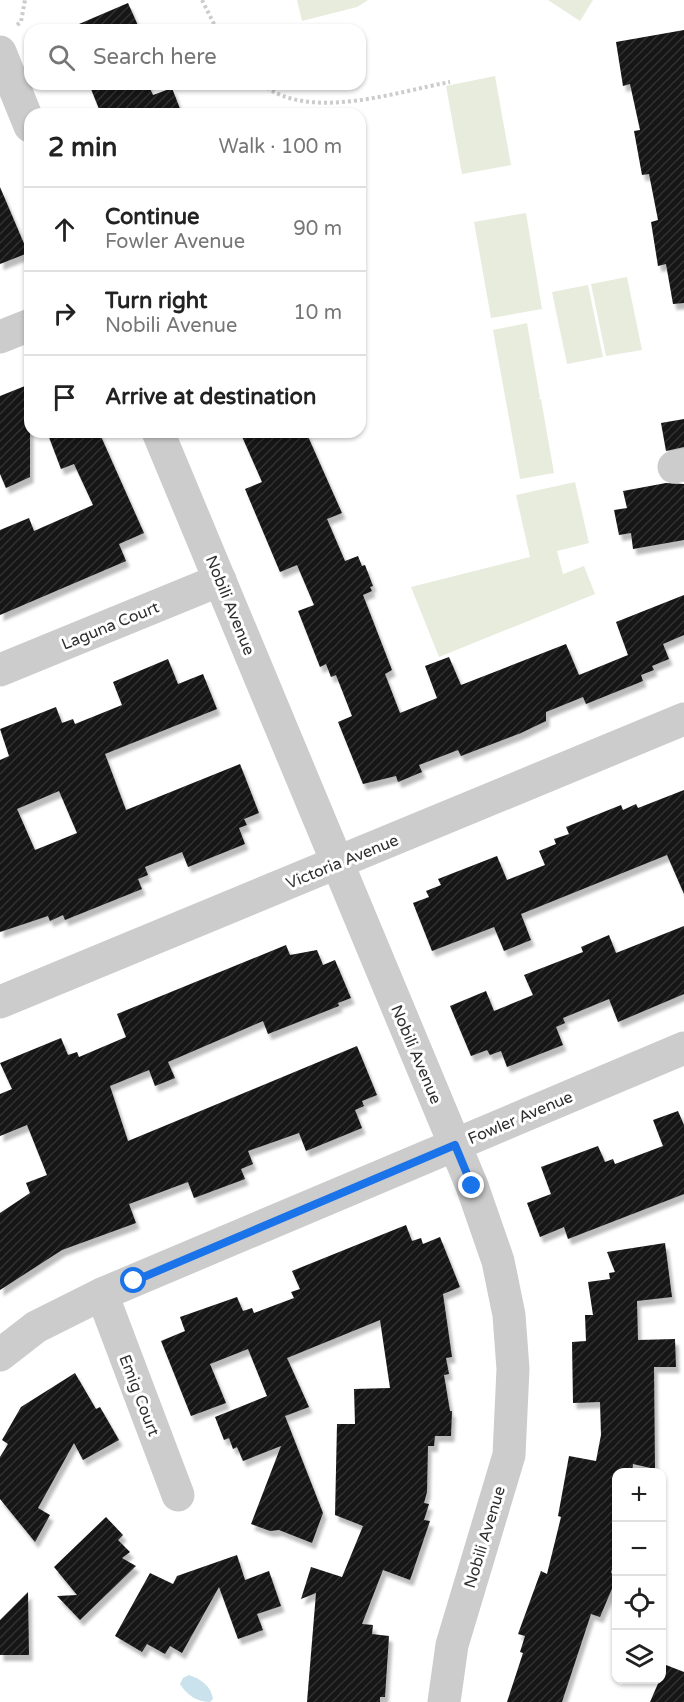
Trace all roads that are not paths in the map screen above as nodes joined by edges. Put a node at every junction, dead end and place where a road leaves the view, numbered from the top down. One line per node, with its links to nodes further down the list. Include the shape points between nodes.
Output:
1 (0, 52): 2 (street)
2 (24, 111)
3 (24, 327): 4 (street)
4 (0, 337)
5 (161, 438): 6 (street, Nobili Avenue)
6 (220, 580): 7 (street, Laguna Court); 9 (street, Nobili Avenue)
7 (0, 670)
8 (684, 719): 9 (street, Victoria Avenue)
9 (337, 863): 10 (street, Victoria Avenue); 12 (street, Nobili Avenue)
10 (0, 1002)
11 (684, 1048): 12 (street, Fowler Avenue)
12 (455, 1145): 13 (street, Fowler Avenue); 16 (street, Nobili Avenue, via 498,1261 509,1315 513,1369 509,1455 452,1645)
13 (102, 1294): 14 (street, Fowler Avenue, via 36,1327); 15 (street, Emig Court)
14 (0, 1355)
15 (178, 1495)
16 (444, 1702)

